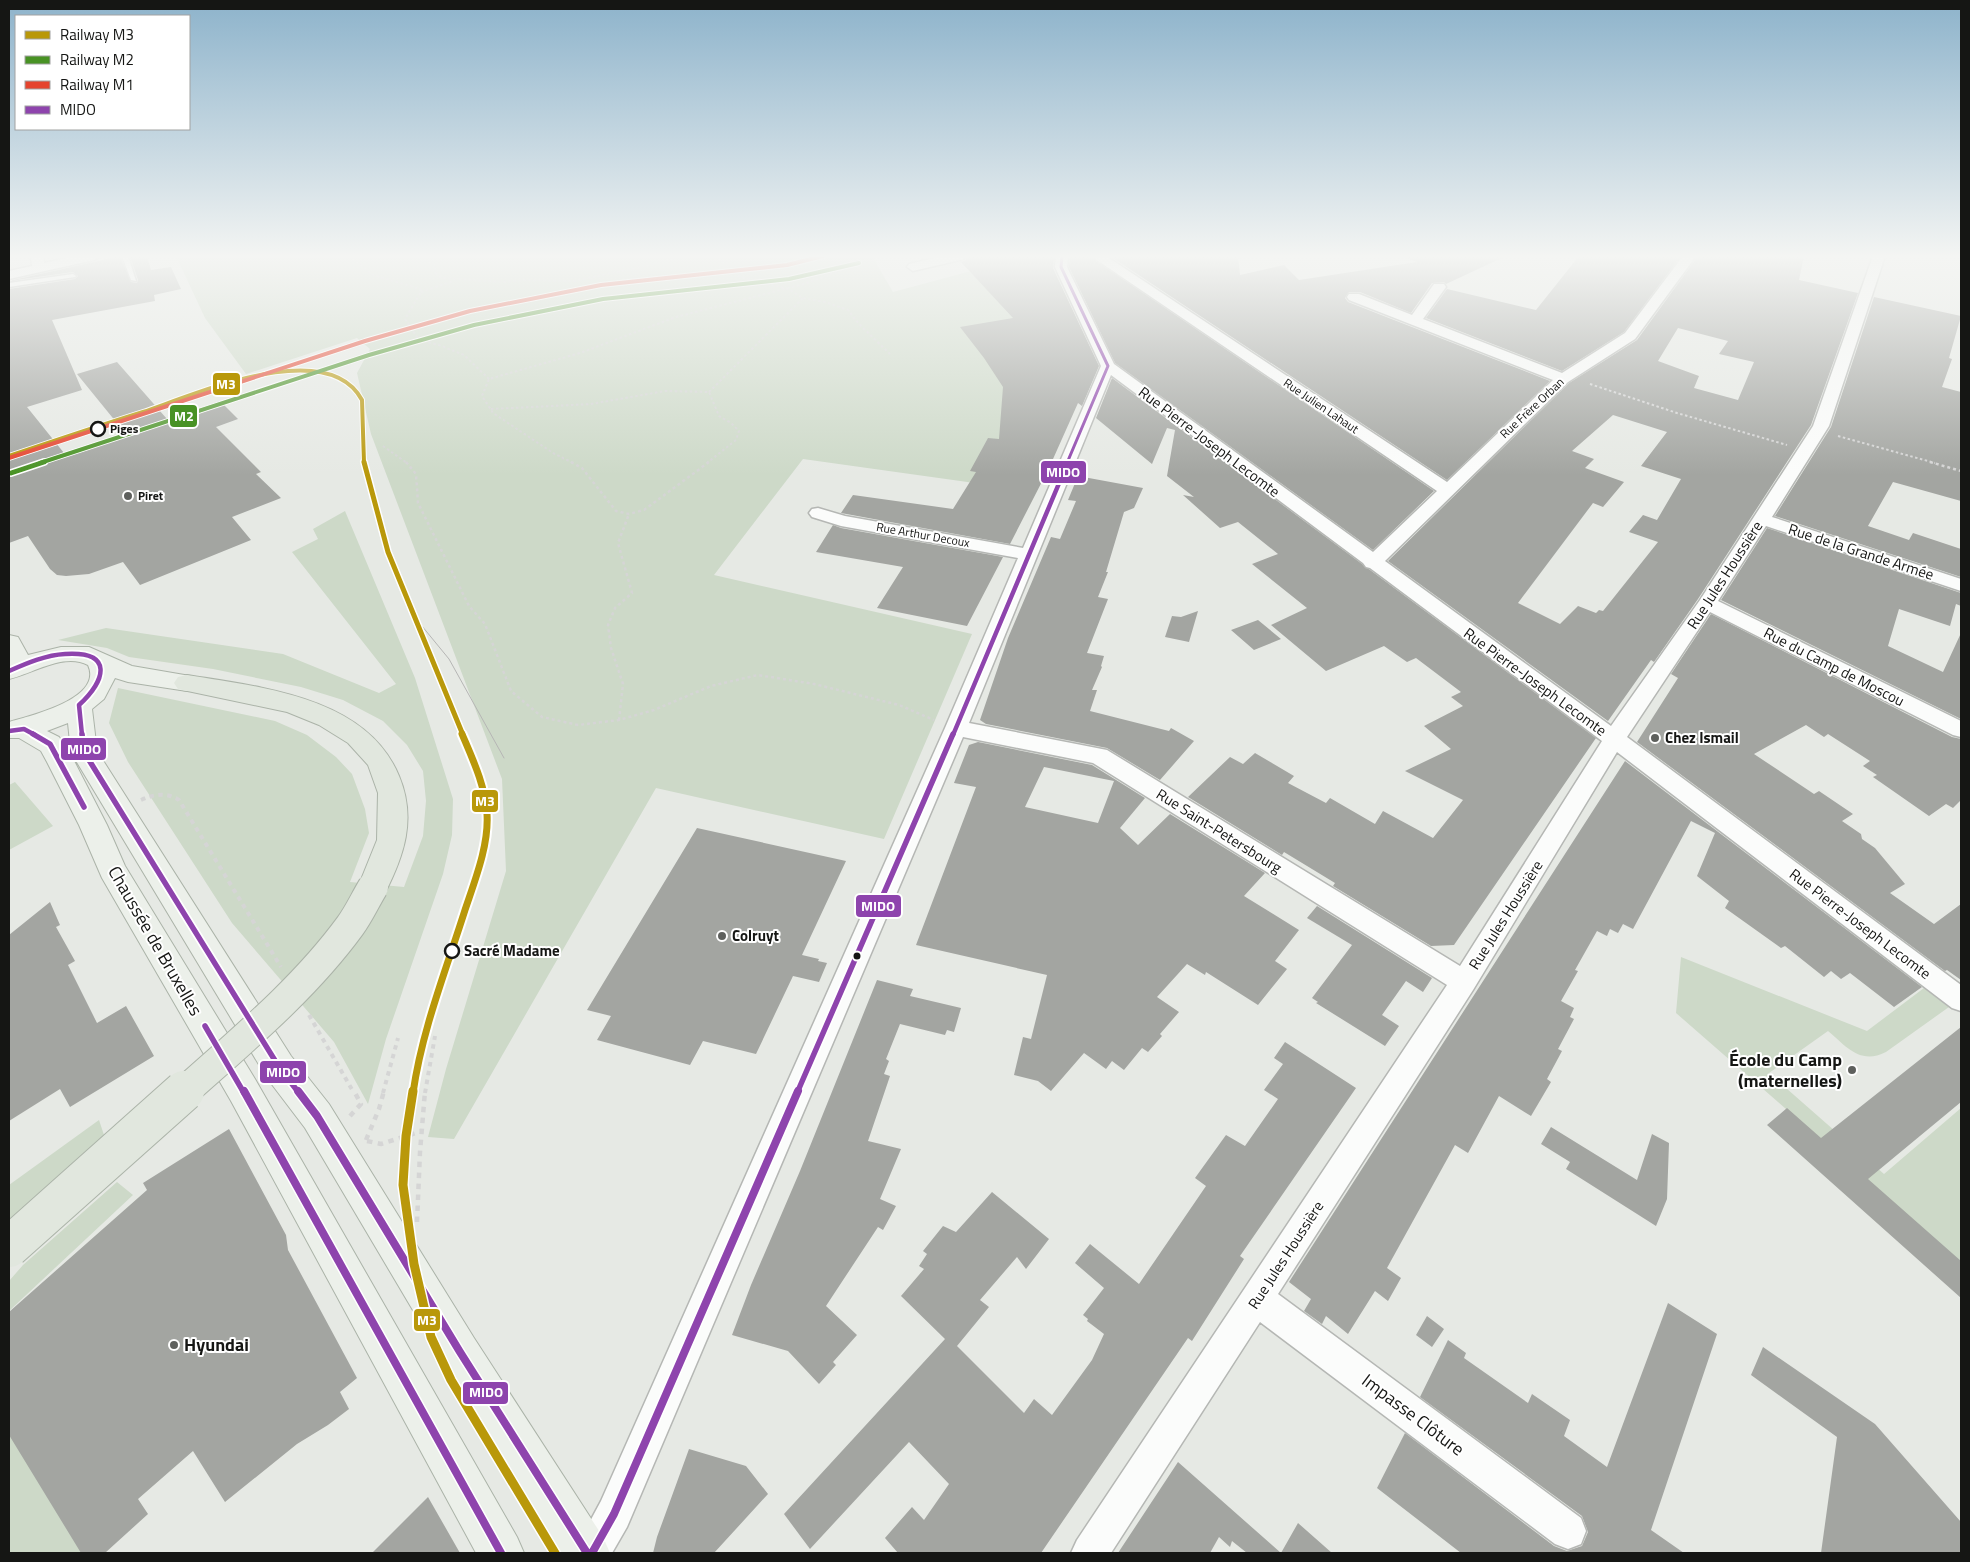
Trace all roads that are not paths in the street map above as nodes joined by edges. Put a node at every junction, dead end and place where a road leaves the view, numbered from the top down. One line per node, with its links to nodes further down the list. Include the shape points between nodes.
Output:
1 (1090, 329): 6 (street)
2 (1206, 329): 8 (street, Rue Julien Lahaut)
3 (1436, 329): 7 (street)
4 (1635, 329): 7 (street, Rue Frère Orban, via 1630,336)
5 (1853, 329): 10 (street, Rue Jules Houssière, via 1818,431)
6 (1108, 366): 11 (street); 12 (street, Rue Pierre-Joseph Lecomte)
7 (1563, 379): 8 (street, Rue Frère Orban)
8 (1446, 490): 12 (street, Rue Frère Orban)
9 (818, 513): 11 (street, Rue Arthur Decoux, via 841,521)
10 (1761, 519): 13 (street, Rue de la Grande Armée); 14 (street, Rue Jules Houssière)
11 (1028, 554): 20 (street)
12 (1372, 562): 23 (street, Rue Pierre-Joseph Lecomte)
13 (1961, 585)
14 (1707, 603): 22 (street, Rue du Camp de Moscou); 23 (street, Rue Jules Houssière)
15 (9, 644): 17 (main road)
16 (101, 663): 17 (main road, via 91,656 59,654); 18 (main road, via 128,674); 19 (main road, Chaussée de Bruxelles, via 104,671 97,690)
17 (15, 668)
18 (187, 683): 26 (highway, bridge, via 253,694 309,710 346,727 369,745 385,769 395,798 393,835 373,886 350,926 318,964 266,1018)
19 (79, 705): 21 (main road, Chaussée de Bruxelles, via 57,718); 30 (main road, via 84,752 279,1067 316,1116 349,1152 455,1343)
20 (956, 728): 24 (street, Rue Saint-Petersbourg, via 1099,756); 31 (street, via 614,1514)
21 (16, 730): 29 (main road, Chaussée de Bruxelles, via 50,744 60,760 112,870 243,1090)
22 (1961, 730)
23 (1614, 739): 24 (street, Rue Jules Houssière); 25 (street, Rue Pierre-Joseph Lecomte)
24 (1464, 982): 27 (street, Rue Jules Houssière)
25 (1961, 1000)
26 (9, 1247)
27 (1257, 1299): 28 (street, Impasse Clôture); 32 (street, Rue Jules Houssière)
28 (1568, 1531)
29 (501, 1553)
30 (587, 1553)
31 (592, 1553)
32 (1090, 1553)

